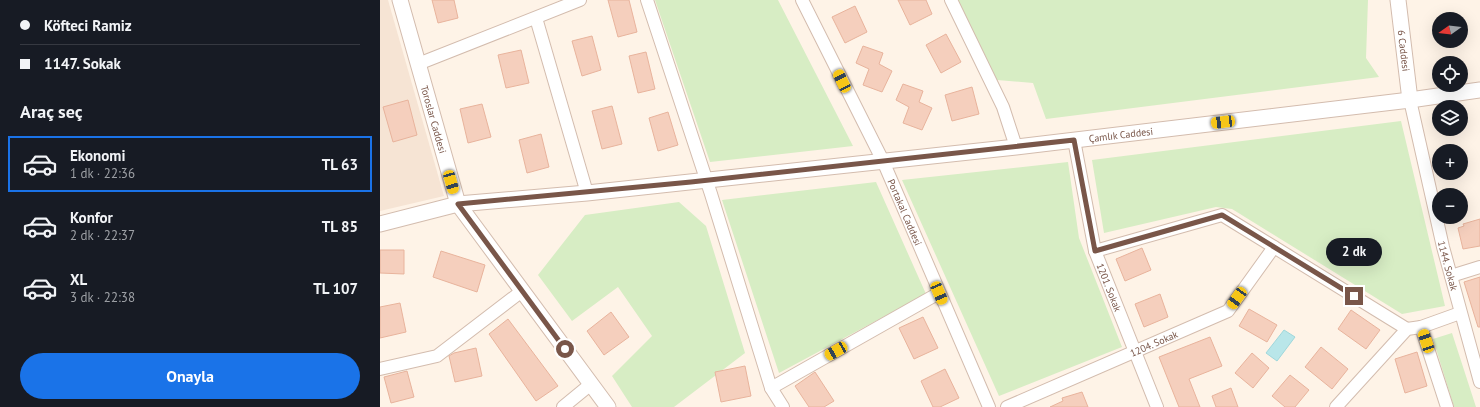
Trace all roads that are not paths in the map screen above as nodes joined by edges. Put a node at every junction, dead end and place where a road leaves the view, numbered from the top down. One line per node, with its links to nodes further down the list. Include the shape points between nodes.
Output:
1 (400, 0): 8 (street, Toroslar Caddesi)
2 (580, 0): 7 (street)
3 (647, 0): 14 (street)
4 (802, 0): 13 (street, Portakal Caddesi)
5 (951, 0): 12 (street, via 1003,107)
6 (1398, 0): 10 (street, 6 Caddesi)
7 (536, 18): 8 (street); 15 (street)
8 (418, 64): 16 (street, Toroslar Caddesi)
9 (1480, 90): 10 (street, Çamlık Caddesi)
10 (1410, 100): 11 (street, Çamlık Caddesi); 21 (street, 1144. Sokak)
11 (1074, 140): 12 (street, Çamlık Caddesi); 19 (street, 1201. Sokak)
12 (1016, 147): 13 (street, Çamlık Caddesi)
13 (882, 161): 14 (street, Çamlık Caddesi); 23 (street, Portakal Caddesi)
14 (706, 181): 15 (street, Çamlık Caddesi); 31 (street)
15 (587, 193): 16 (street, Çamlık Caddesi)
16 (458, 204): 17 (street, Çamlık Caddesi); 22 (street, Toroslar Caddesi)
17 (380, 224)
18 (1274, 247): 19 (street, via 1222,215); 26 (street); 27 (street, 1204. Sokak, via 1228,311)
19 (1095, 251): 27 (street, 1201. Sokak)
20 (1480, 267): 21 (street)
21 (1451, 276): 24 (street, 1144. Sokak)
22 (522, 291): 28 (street, via 437,356); 30 (street, Toroslar Caddesi)
23 (939, 293): 31 (street); 35 (street, Portakal Caddesi)
24 (1460, 313): 25 (street); 29 (street, 1144. Sokak)
25 (1421, 327): 26 (street); 39 (street)
26 (1407, 329): 38 (street)
27 (1135, 352): 36 (street, 1204. Sokak); 37 (street, 1201. Sokak)
28 (380, 369)
29 (1480, 382)
30 (591, 384): 32 (street); 33 (street, Toroslar Caddesi)
31 (771, 388): 34 (street)
32 (563, 407)
33 (608, 407)
34 (783, 407)
35 (989, 407)
36 (1007, 407)
37 (1157, 407)
38 (1336, 407)
39 (1447, 407)

